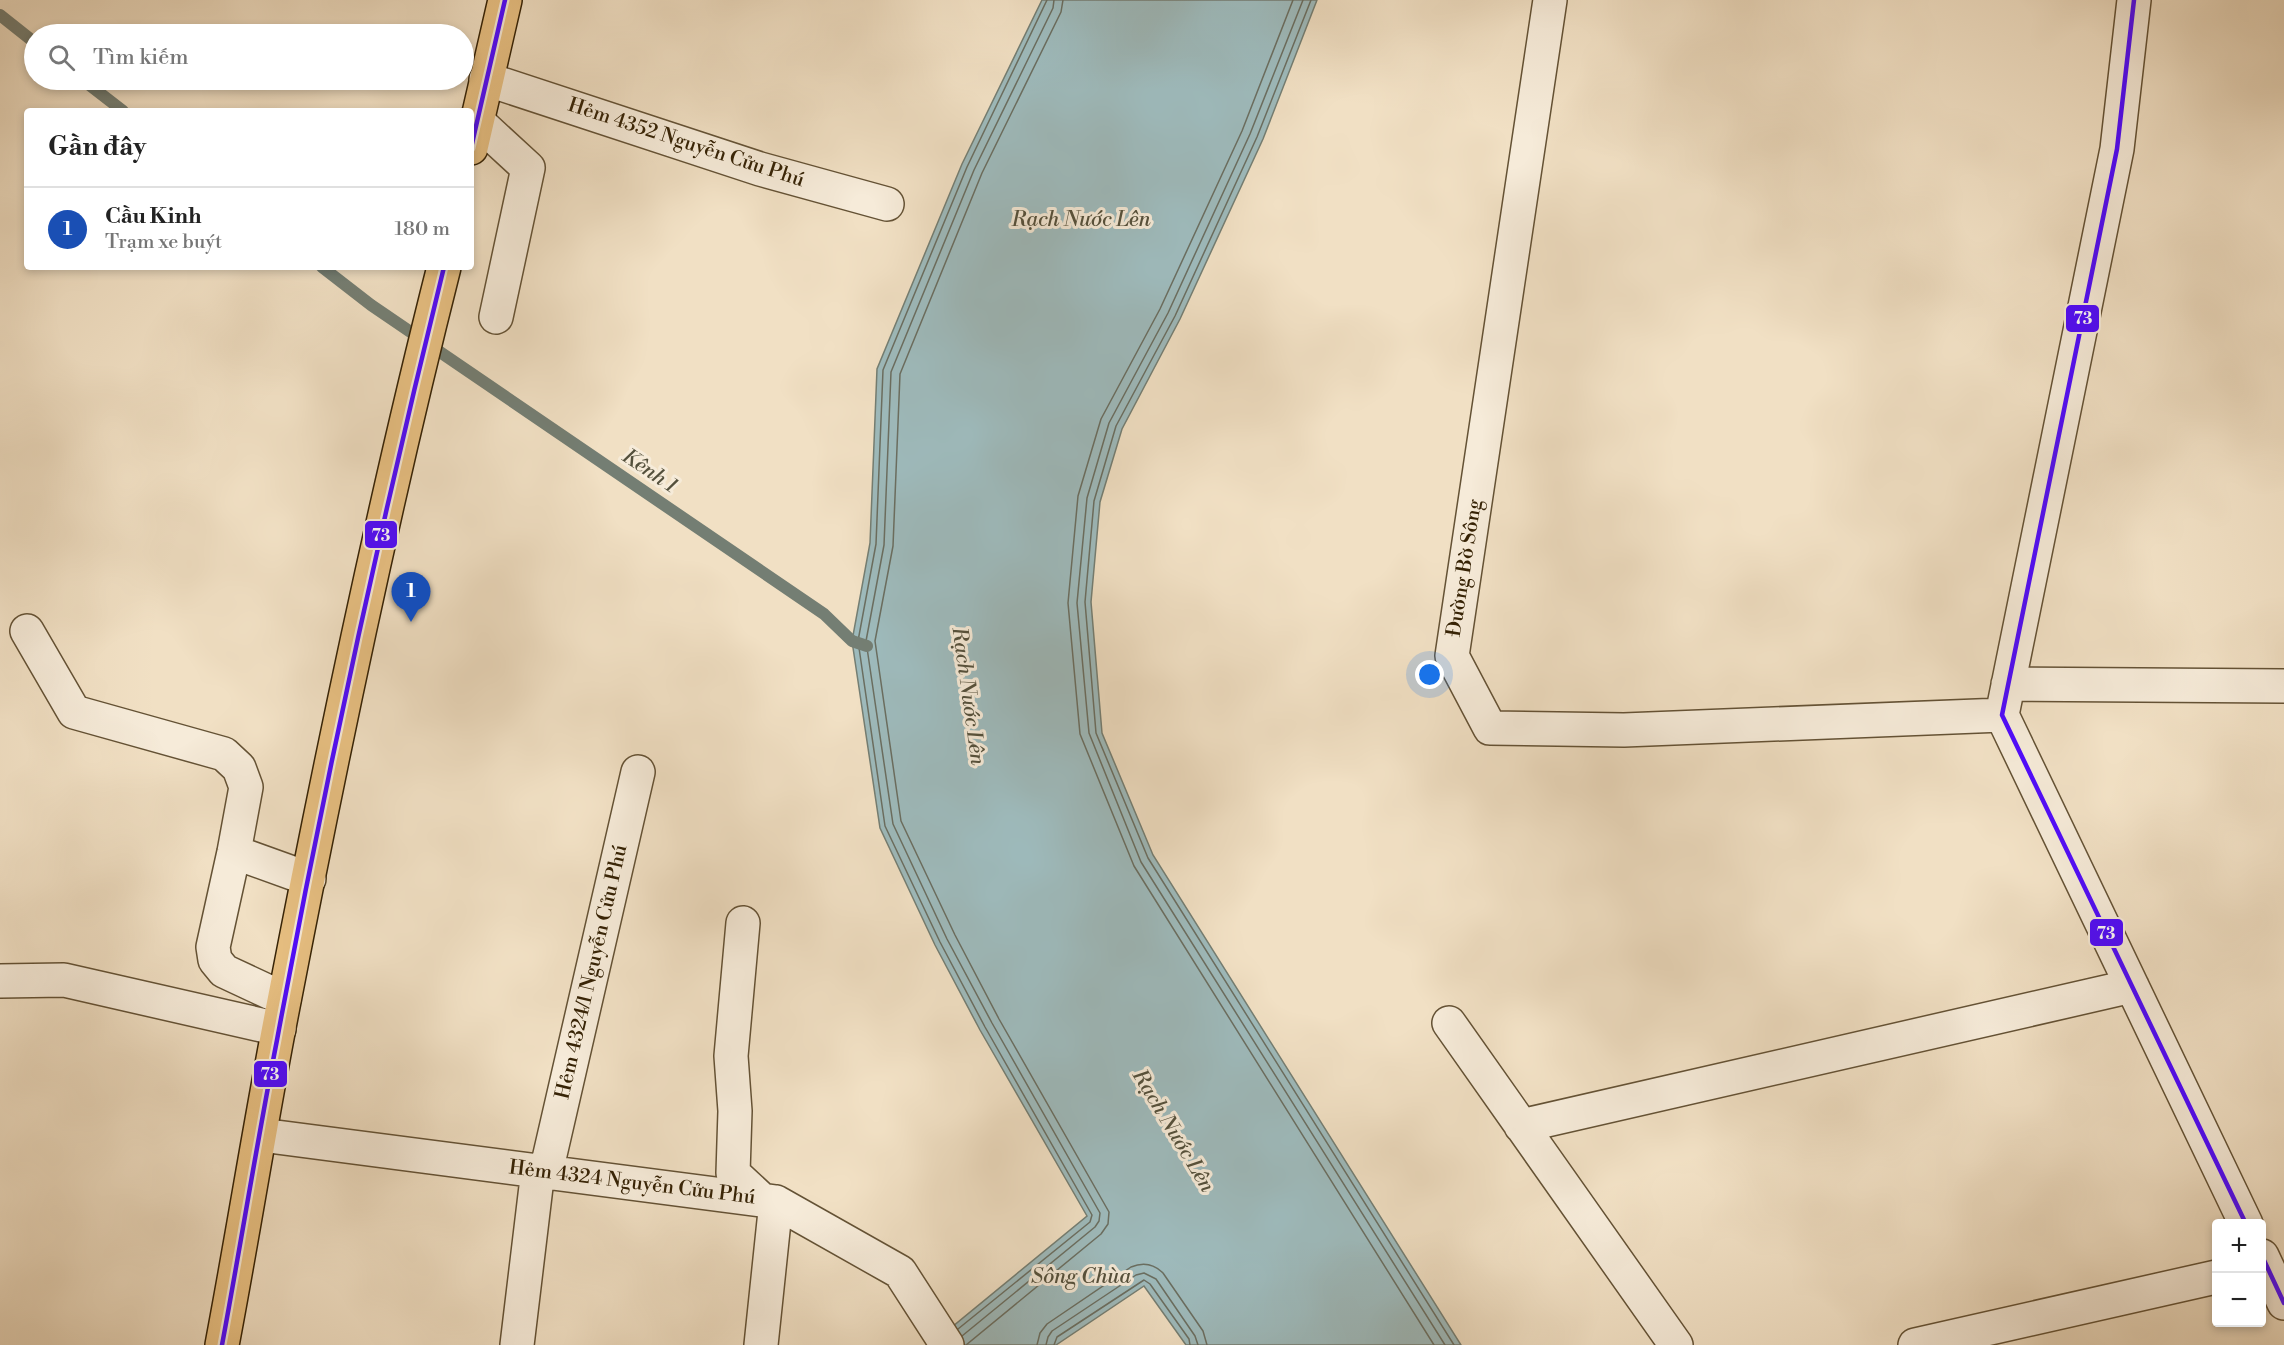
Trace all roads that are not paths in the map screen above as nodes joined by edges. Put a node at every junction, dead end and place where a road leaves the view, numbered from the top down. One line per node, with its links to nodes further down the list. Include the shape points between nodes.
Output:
1 (505, 0): 4 (main road)
2 (1551, 0): 12 (street, Đường Bờ Sông, via 1452,656 1490,728 1624,730)
3 (2134, 0): 12 (street, via 2117,149)
4 (486, 79): 5 (main road); 7 (street, Hẻm 4352 Nguyễn Cửu Phú, via 760,169)
5 (474, 127)
6 (474, 132): 9 (street, via 528,168)
7 (886, 204)
8 (443, 270): 15 (main road, via 402,432)
9 (496, 317)
10 (27, 631): 14 (street, via 74,712 224,754 239,768 246,787)
11 (2284, 686): 12 (street)
12 (2005, 699): 18 (street)
13 (638, 772): 23 (street, Hẻm 4324/1 Nguyễn Cửu Phú)
14 (234, 852): 15 (street); 19 (street, via 213,947 215,960)
15 (309, 879): 19 (main road)
16 (743, 922): 24 (street, via 731,1056 735,1111 733,1173)
17 (0, 981): 19 (street, via 64,980)
18 (2132, 986): 21 (street); 25 (street)
19 (282, 1014): 22 (main road)
20 (1449, 1023): 21 (street)
21 (1521, 1126): 33 (street)
22 (261, 1135): 23 (street, Hẻm 4324 Nguyễn Cửu Phú); 29 (main road)
23 (542, 1171): 24 (street, Hẻm 4324 Nguyễn Cửu Phú); 30 (street, Hẻm 4324/1 Nguyễn Cửu Phú)
24 (768, 1200): 31 (street); 32 (street, Hẻm 4324 Nguyễn Cửu Phú, via 900,1272)
25 (2244, 1219)
26 (2268, 1262): 28 (street)
27 (2212, 1278): 34 (street)
28 (2284, 1303)
29 (222, 1345)
30 (517, 1345)
31 (761, 1345)
32 (947, 1345)
33 (1676, 1345)
34 (1915, 1345)

